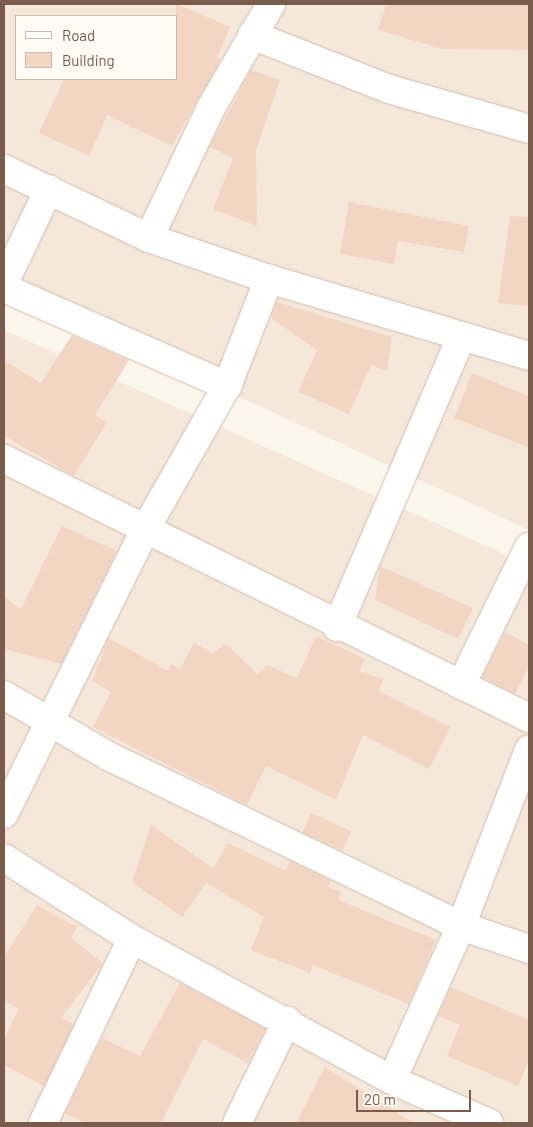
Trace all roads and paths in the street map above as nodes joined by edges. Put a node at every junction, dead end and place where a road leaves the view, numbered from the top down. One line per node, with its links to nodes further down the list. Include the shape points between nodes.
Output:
1 (271, 4): 2 (street)
2 (252, 35): 3 (street, via 389,89); 6 (street, via 211,108)
3 (529, 128)
4 (4, 169): 5 (street)
5 (49, 189): 6 (street); 8 (street)
6 (149, 238): 7 (street)
7 (269, 279): 10 (street); 12 (street)
8 (4, 283)
9 (4, 288): 12 (street)
10 (461, 338): 11 (street); 16 (street)
11 (529, 356)
12 (227, 386): 14 (street)
13 (4, 459): 14 (street)
14 (147, 526): 16 (street); 20 (street)
15 (529, 547): 17 (street)
16 (337, 627): 17 (street)
17 (461, 685): 19 (street)
18 (4, 695): 20 (street)
19 (529, 718)
20 (52, 723): 22 (street); 24 (street, via 110,757)
21 (529, 750): 24 (street)
22 (4, 814)
23 (4, 858): 25 (street)
24 (461, 926): 26 (street); 28 (street)
25 (132, 939): 27 (street); 29 (street)
26 (529, 949)
27 (287, 1021): 28 (street); 30 (street)
28 (392, 1080): 31 (street)
29 (43, 1123)
30 (238, 1123)
31 (489, 1123)

